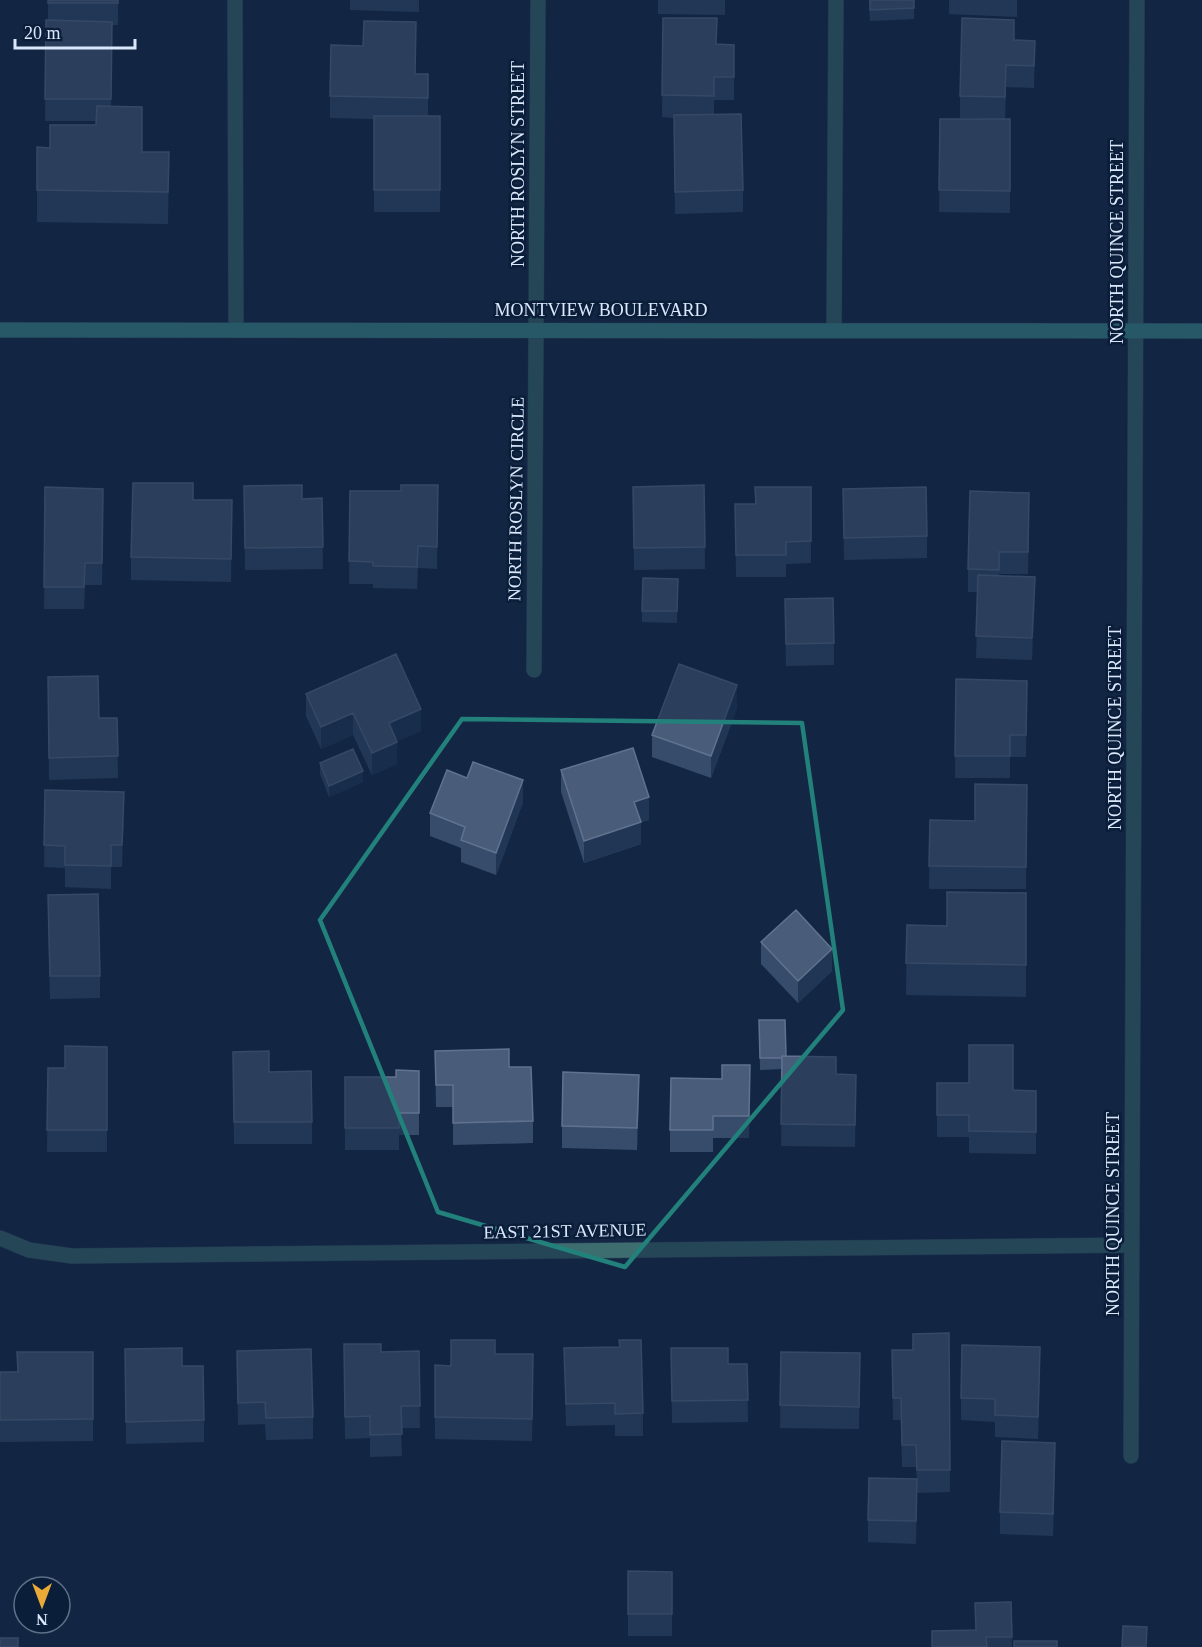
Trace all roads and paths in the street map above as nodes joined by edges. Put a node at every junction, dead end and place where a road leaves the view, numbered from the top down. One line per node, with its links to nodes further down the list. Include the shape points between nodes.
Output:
1 (235, 0): 7 (street)
2 (538, 0): 5 (street, NORTH ROSLYN STREET)
3 (836, 0): 8 (street)
4 (1137, 0): 9 (street, NORTH QUINCE STREET)
5 (538, 329): 7 (main road, MONTVIEW BOULEVARD); 8 (main road, MONTVIEW BOULEVARD); 11 (street, NORTH ROSLYN CIRCLE)
6 (0, 330): 7 (main road, MONTVIEW BOULEVARD)
7 (236, 330)
8 (834, 330): 9 (main road, MONTVIEW BOULEVARD)
9 (1136, 330): 10 (main road, MONTVIEW BOULEVARD); 13 (street, NORTH QUINCE STREET)
10 (1202, 331)
11 (534, 670)
12 (0, 1238): 13 (street, EAST 21ST AVENUE, via 29,1250 72,1256)
13 (1132, 1245): 14 (street, NORTH QUINCE STREET)
14 (1131, 1456)

